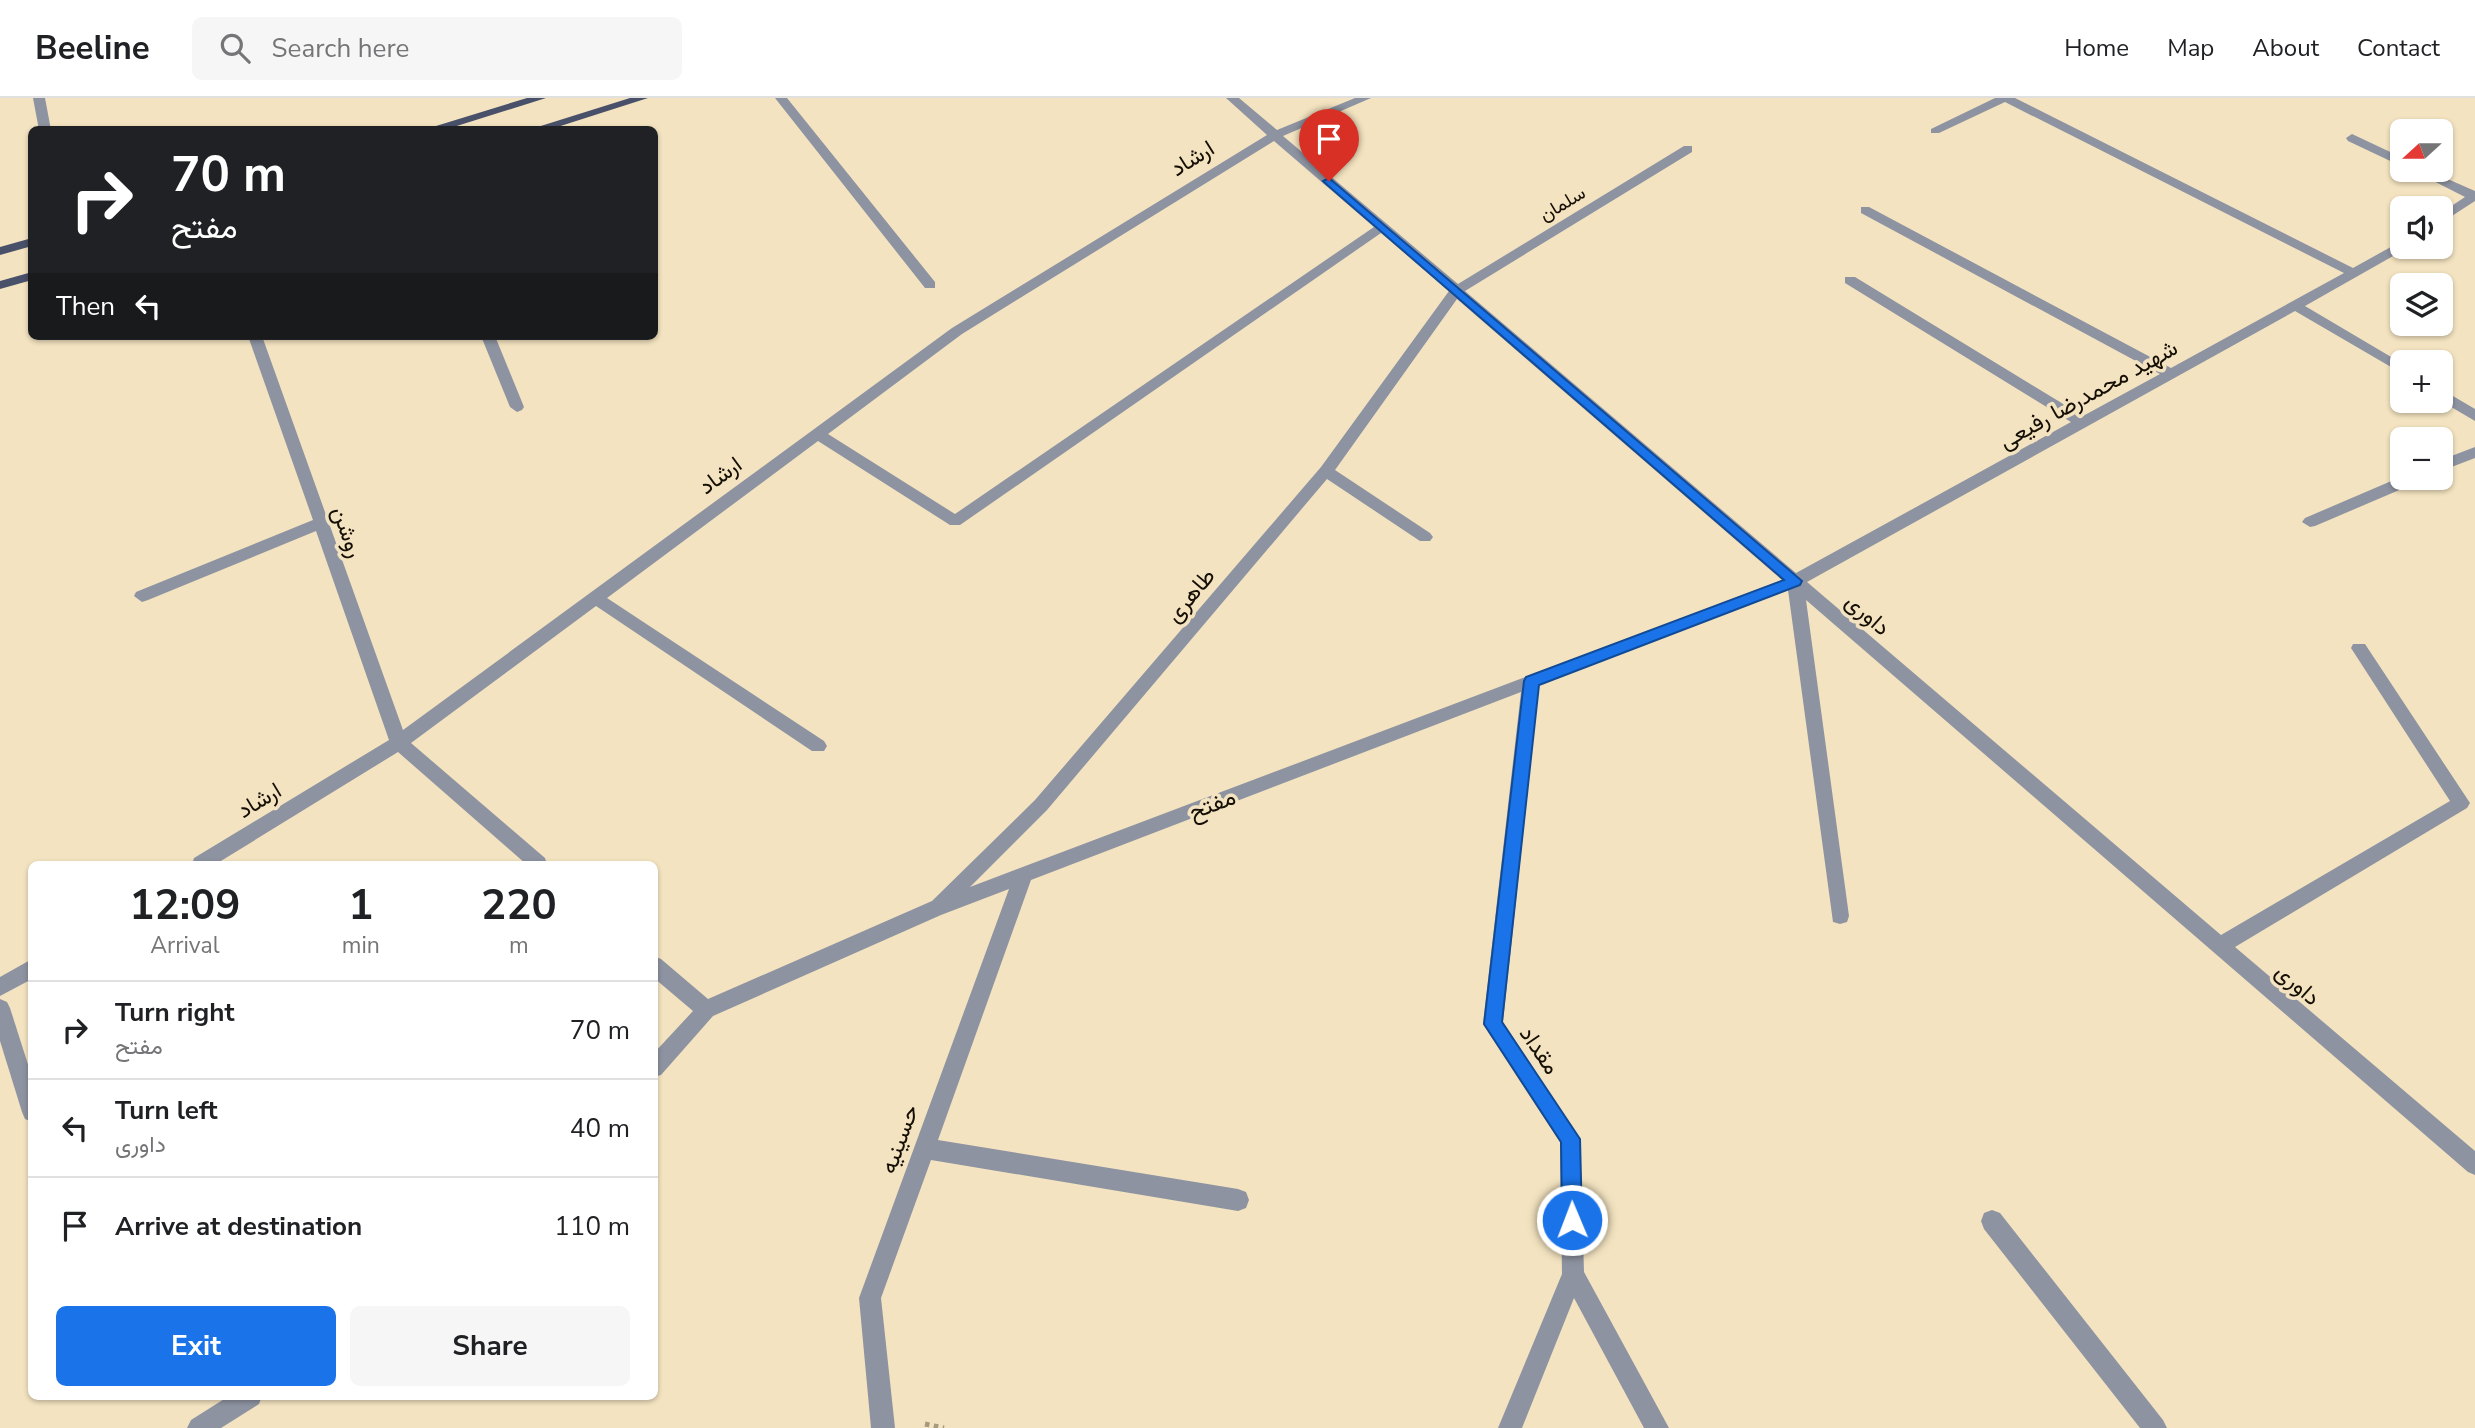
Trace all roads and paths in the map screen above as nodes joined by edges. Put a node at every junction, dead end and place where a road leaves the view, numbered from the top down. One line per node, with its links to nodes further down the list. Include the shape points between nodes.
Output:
1 (39, 98): 8 (street)
2 (540, 98): 9 (main road)
3 (642, 98): 10 (main road)
4 (781, 98): 28 (street)
5 (1232, 98): 12 (street, داوری)
6 (1365, 98): 12 (street, ارشاد)
7 (2005, 98): 11 (street); 24 (street)
8 (44, 126)
9 (443, 126)
10 (548, 126)
11 (1935, 131)
12 (1275, 135): 20 (street, داوری); 39 (street, ارشاد, via 957,331)
13 (2352, 138): 15 (street)
14 (1688, 149): 29 (street, سلمان)
15 (2390, 157)
16 (2445, 182): 17 (street)
17 (2474, 195): 19 (street)
18 (1865, 210): 34 (street)
19 (2453, 210)
20 (1382, 227): 29 (street, داوری); 39 (street, via 955,522)
21 (28, 243): 22 (main road)
22 (0, 251)
23 (2390, 254): 24 (street, شهید محمدرضا رفیعی)
24 (2355, 274): 30 (street, شهید محمدرضا رفیعی)
25 (28, 277): 27 (main road)
26 (1850, 280): 38 (street)
27 (0, 285)
28 (930, 285)
29 (1456, 290): 42 (street, طاهری); 47 (street, داوری)
30 (2296, 306): 33 (street); 34 (street, شهید محمدرضا رفیعی)
31 (256, 340): 45 (street, روشن)
32 (490, 340): 36 (street)
33 (2390, 362)
34 (2172, 374): 38 (street, شهید محمدرضا رفیعی)
35 (2453, 402): 37 (street)
36 (517, 407)
37 (2475, 416)
38 (2083, 423): 47 (street, شهید محمدرضا رفیعی)
39 (818, 434): 49 (street, ارشاد)
40 (2475, 452): 41 (street)
41 (2453, 461)
42 (1326, 471): 46 (street); 57 (street, طاهری, via 1041,804)
43 (2390, 488): 44 (street)
44 (2310, 522)
45 (321, 523): 48 (street); 52 (street, روشن)
46 (1425, 537)
47 (1795, 581): 51 (street, مفتح); 58 (street); 59 (street, داوری)
48 (142, 596)
49 (595, 598): 52 (street, ارشاد); 53 (street)
50 (2359, 648): 59 (street, via 2461,803)
51 (1531, 681): 56 (street, مفتح); 71 (street, مقداد, via 1493,1024 1570,1139)
52 (399, 743): 54 (street, ارشاد); 55 (street)
53 (818, 746)
54 (206, 861)
55 (535, 861)
56 (1023, 876): 57 (street, مفتح); 67 (street, حسینیه)
57 (934, 909): 64 (street, مفتح)
58 (1840, 916)
59 (2219, 946): 68 (street, داوری)
60 (658, 968): 64 (street)
61 (28, 970): 62 (street)
62 (0, 987)
63 (0, 1008): 66 (street)
64 (706, 1010): 65 (street, مفتح)
65 (658, 1064)
66 (28, 1099)
67 (923, 1148): 69 (street); 74 (street, حسینیه, via 870,1298)
68 (2475, 1165)
69 (1238, 1200)
70 (1992, 1221): 77 (street)
71 (1573, 1274): 75 (street, مقداد); 76 (street)
72 (244, 1400): 73 (street)
73 (199, 1428)
74 (883, 1428)
75 (1510, 1428)
76 (1657, 1428)
77 (2155, 1428)

